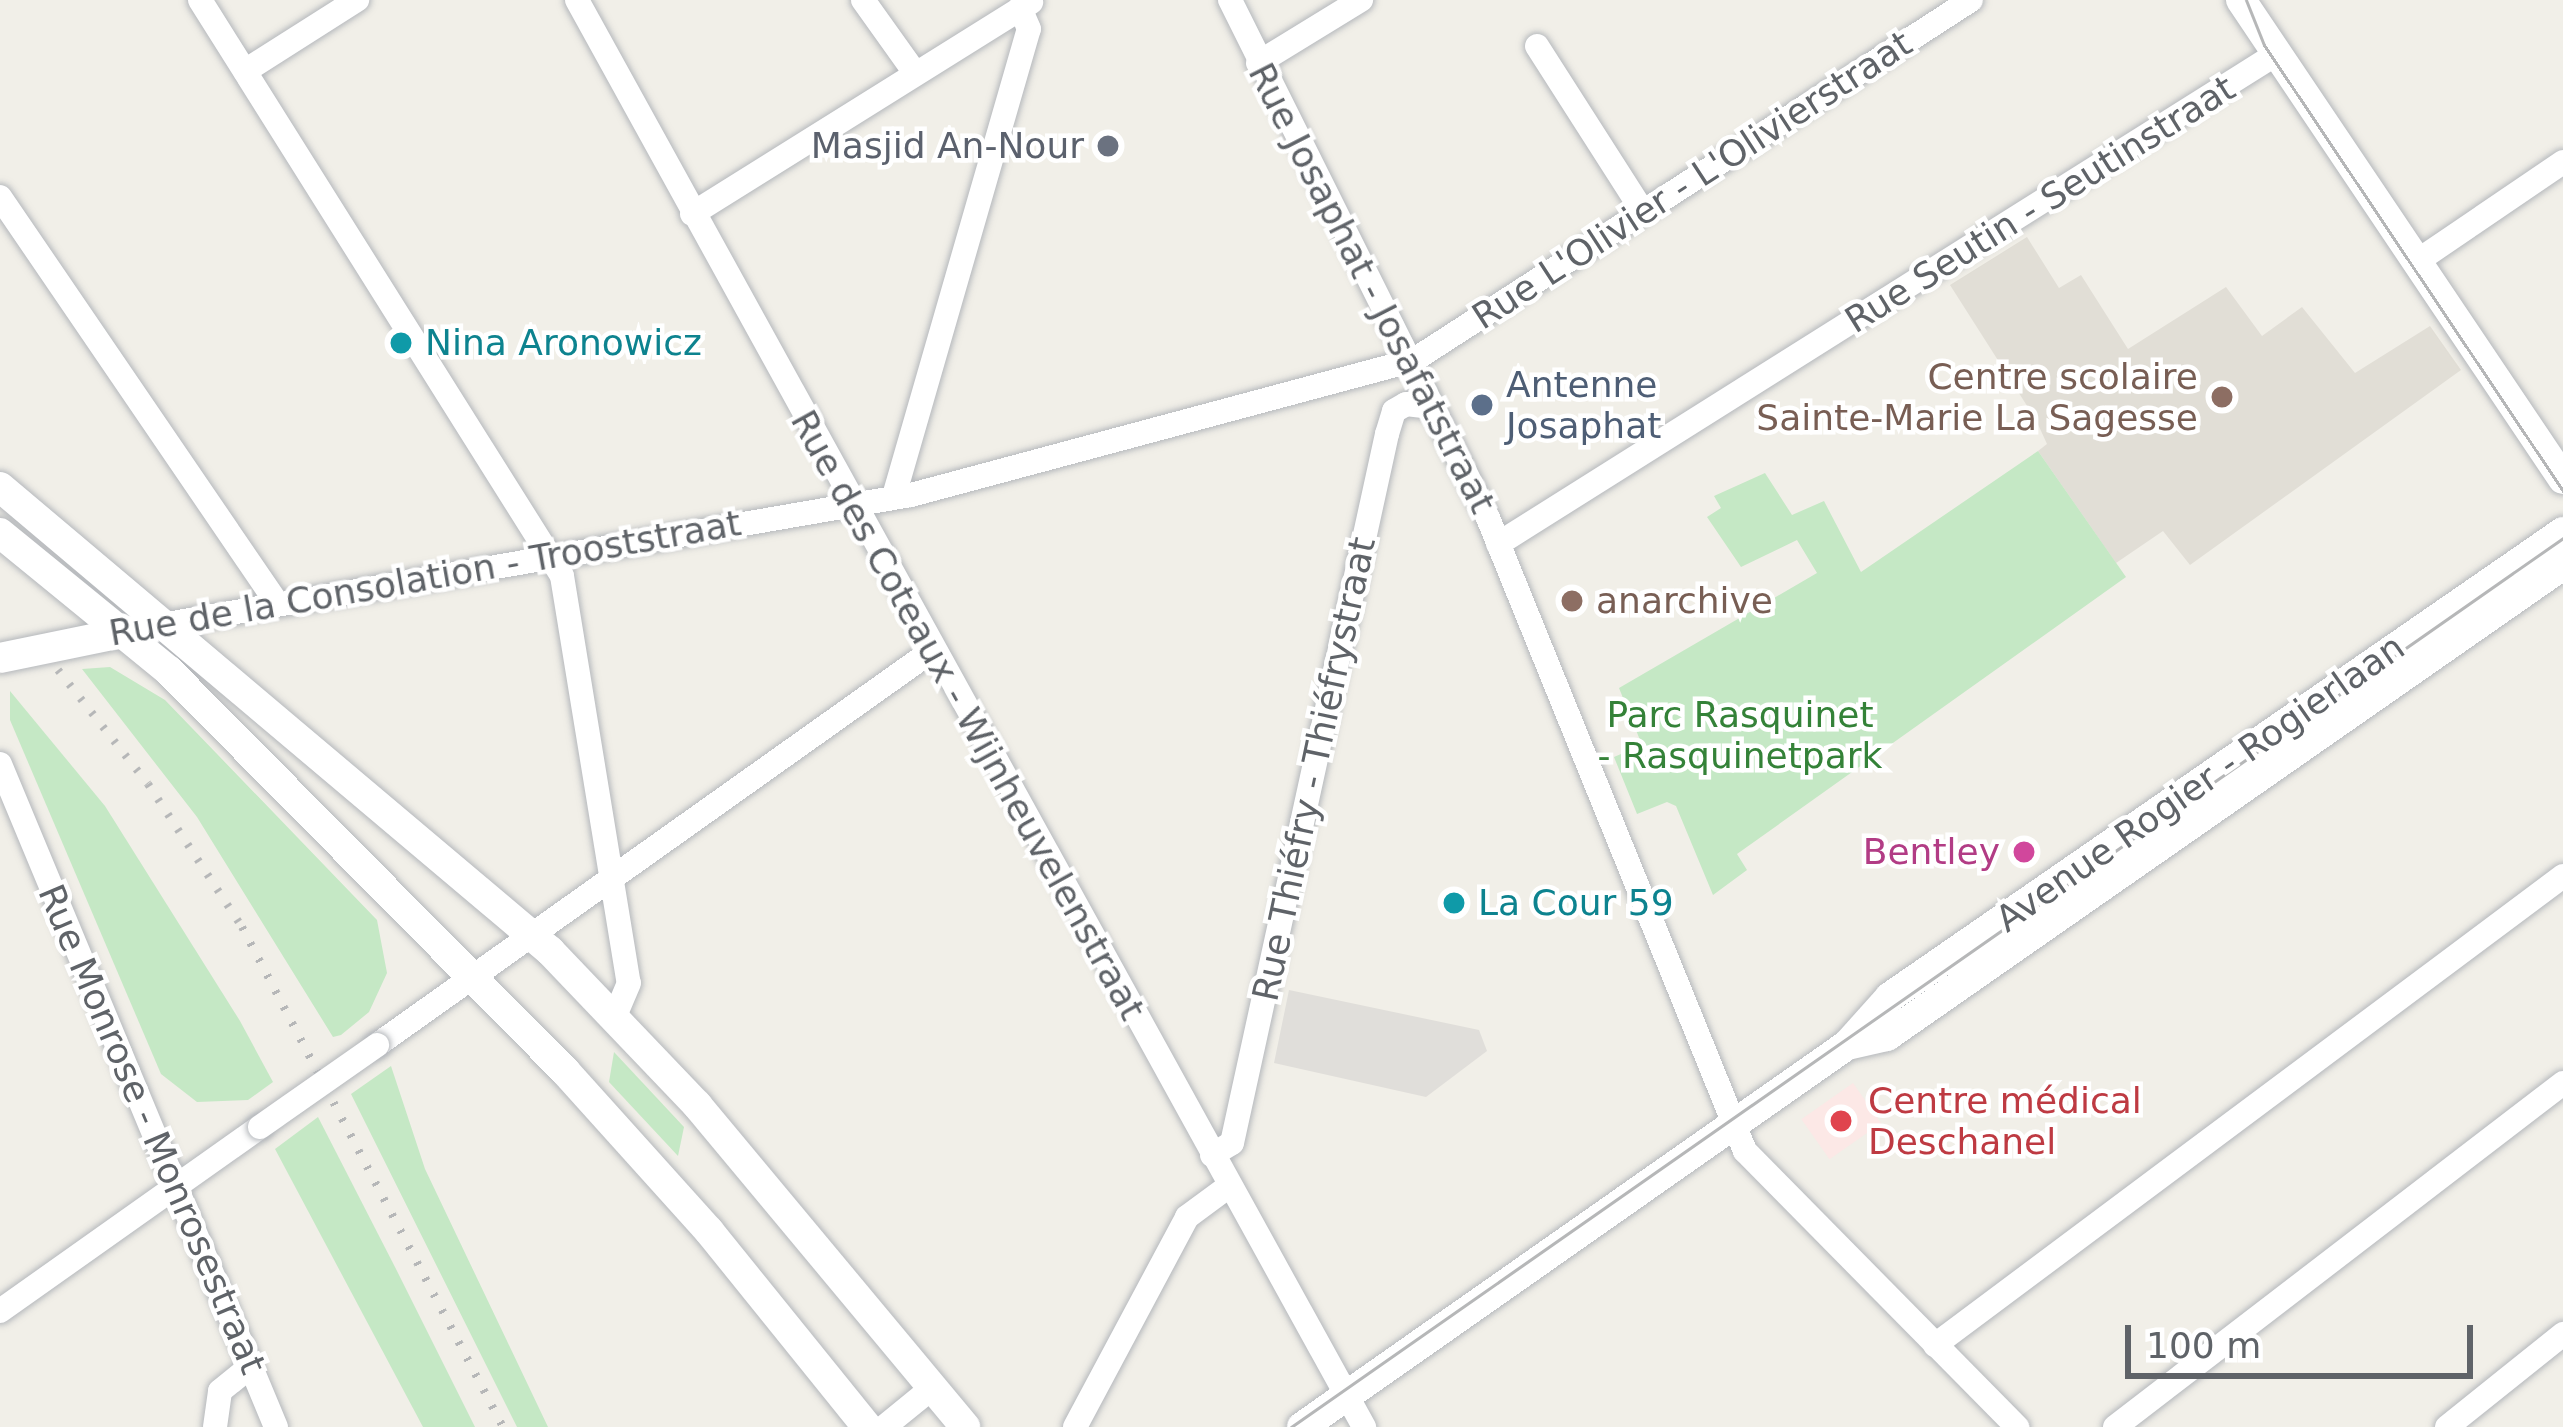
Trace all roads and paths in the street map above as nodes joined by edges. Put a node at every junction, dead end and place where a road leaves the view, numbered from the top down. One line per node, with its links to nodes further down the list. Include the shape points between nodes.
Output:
1 (200, 0): 13 (street)
2 (357, 0): 13 (street)
3 (577, 0): 18 (street, Rue des Coteaux - Wijnheuvelenstraat)
4 (863, 0): 14 (street)
5 (1230, 0): 12 (street, Rue Josaphat - Josafatstraat)
6 (1361, 0): 12 (street)
7 (1971, 0): 17 (street, Rue L'Olivier - L'Olivierstraat)
8 (2242, 0): 11 (street)
9 (1027, 4): 14 (street); 24 (street, via 1029,28)
10 (1537, 46): 17 (street)
11 (2276, 54): 19 (street); 28 (street, Rue Seutin - Seutinstraat)
12 (1258, 63): 20 (street, Rue Josaphat - Josafatstraat)
13 (245, 71): 29 (street)
14 (915, 73): 18 (street)
15 (2563, 162): 19 (street)
16 (0, 197): 31 (street)
17 (1642, 210): 20 (street, Rue L'Olivier - L'Olivierstraat)
18 (692, 214): 25 (street, Rue des Coteaux - Wijnheuvelenstraat)
19 (2416, 262): 22 (street)
20 (1414, 360): 21 (street, Rue Josaphat - Josafatstraat); 24 (street, Rue L'Olivier - L'Olivierstraat)
21 (1432, 407): 28 (street, Rue Josaphat - Josafatstraat); 45 (street, Rue Thiéfry - Thiéfrystraat, via 1394,411 1387,434 1232,1143)
22 (2563, 479)
23 (0, 487): 32 (street)
24 (894, 496): 25 (street, Rue de la Consolation - Trooststraat)
25 (852, 504): 29 (street, Rue de la Consolation - Trooststraat); 34 (street, Rue des Coteaux - Wijnheuvelenstraat)
26 (2563, 532): 42 (street, Avenue Rogier - Rogierlaan, via 1891,997)
27 (0, 533): 33 (street)
28 (1498, 544): 44 (street, Rue Josaphat - Josafatstraat)
29 (551, 553): 31 (street, Rue de la Consolation - Trooststraat); 37 (street, via 562,576)
30 (2563, 566): 42 (street, Avenue Rogier - Rogierlaan, via 1887,1036)
31 (275, 600): 32 (street, Rue de la Consolation - Trooststraat)
32 (166, 624): 33 (street, Rue de la Consolation - Trooststraat); 39 (street)
33 (122, 632): 35 (street, Rue de la Consolation - Trooststraat); 40 (street, via 170,671)
34 (933, 650): 37 (street); 45 (street, Rue des Coteaux - Wijnheuvelenstraat)
35 (0, 658)
36 (0, 764): 46 (street, Rue Monrose - Monrosestraat)
37 (611, 874): 39 (street); 41 (street, via 629,983)
38 (2563, 875): 50 (street)
39 (531, 934): 40 (street); 41 (street)
40 (470, 976): 46 (street, bridge); 57 (street, via 640,1152)
41 (615, 1016): 52 (street)
42 (1847, 1046): 44 (street, Avenue Rogier - Rogierlaan)
43 (2563, 1084): 65 (street)
44 (1733, 1124): 50 (street, Rue Josaphat - Josafatstraat, via 1753,1161); 54 (street, Avenue Rogier - Rogierlaan)
45 (1212, 1155): 47 (street, Rue des Coteaux - Wijnheuvelenstraat)
46 (174, 1186): 48 (street); 51 (street, Rue Monrose - Monrosestraat)
47 (1229, 1186): 53 (street, via 1186,1217); 54 (street, Rue des Coteaux - Wijnheuvelenstraat)
48 (0, 1311)
49 (2563, 1334): 66 (street)
50 (1935, 1345): 64 (street, Rue Josaphat - Josafatstraat)
51 (251, 1366): 55 (street, via 220,1391); 56 (street, Rue Monrose - Monrosestraat)
52 (932, 1388): 58 (street); 59 (street)
53 (1101, 1389): 60 (street); 61 (street)
54 (1346, 1396): 62 (street, Avenue Rogier - Rogierlaan); 63 (street, Rue des Coteaux - Wijnheuvelenstraat)
55 (215, 1427)
56 (276, 1427)
57 (867, 1427)
58 (884, 1427)
59 (965, 1427)
60 (1075, 1427)
61 (1097, 1427)
62 (1302, 1427)
63 (1364, 1427)
64 (2018, 1427)
65 (2114, 1427)
66 (2447, 1427)

